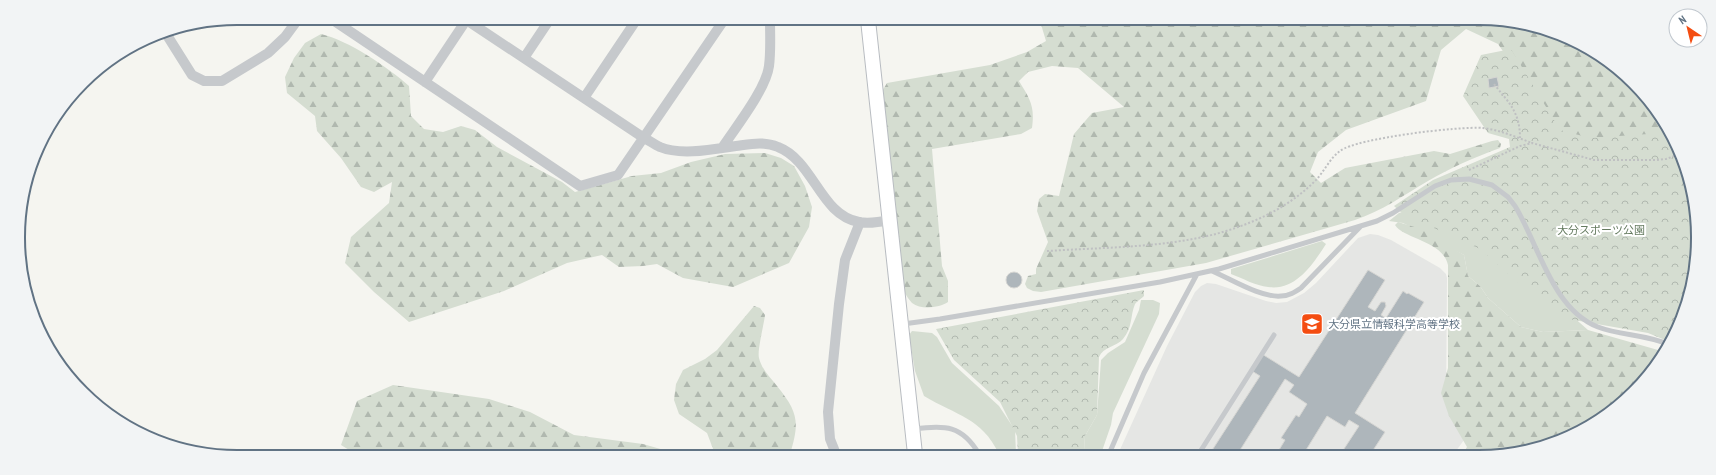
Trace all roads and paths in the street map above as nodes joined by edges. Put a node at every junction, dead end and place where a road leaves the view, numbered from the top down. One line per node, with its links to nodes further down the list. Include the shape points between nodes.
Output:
1 (294, 25): 10 (street, via 285,38 268,53 222,81 204,81 192,75)
2 (340, 25): 12 (street)
3 (462, 25): 12 (street)
4 (475, 25): 11 (street)
5 (546, 25): 11 (street)
6 (632, 25): 14 (street)
7 (721, 25): 15 (street)
8 (770, 25): 18 (street, via 767,76)
9 (869, 25): 21 (street)
10 (168, 36)
11 (524, 58): 14 (street)
12 (425, 82): 15 (street, via 580,186 618,175)
13 (1494, 84): 16 (path, via 1517,115)
14 (584, 98): 15 (street)
15 (644, 138): 18 (street, via 661,148 674,151)
16 (1520, 138): 17 (path); 24 (path, via 1492,130 1464,128 1359,143 1338,152 1320,176 1295,198 1237,228 1175,242)
17 (1532, 142): 19 (path, via 1594,160 1657,160); 20 (path)
18 (722, 148): 22 (street, via 759,143 780,147 800,163 838,212)
19 (1675, 156)
20 (1464, 172)
21 (890, 220): 22 (street); 27 (street)
22 (860, 222): 31 (street, via 845,260 837,319 828,412 830,439)
23 (1361, 227): 25 (lane); 25 (lane, via 1292,294 1264,295); 29 (lane, via 1384,218 1435,186 1451,180 1469,179 1492,185 1515,206 1560,295 1571,310 1598,327 1645,336)
24 (1047, 251)
25 (1212, 271): 26 (lane)
26 (1197, 274): 27 (lane); 34 (lane, via 1144,373)
27 (901, 324): 30 (street)
28 (1274, 335): 35 (lane)
29 (1664, 343)
30 (913, 429): 32 (street); 33 (lane, via 939,427 956,430 965,435)
31 (834, 450)
32 (915, 450)
33 (976, 450)
34 (1111, 450)
35 (1201, 450)

